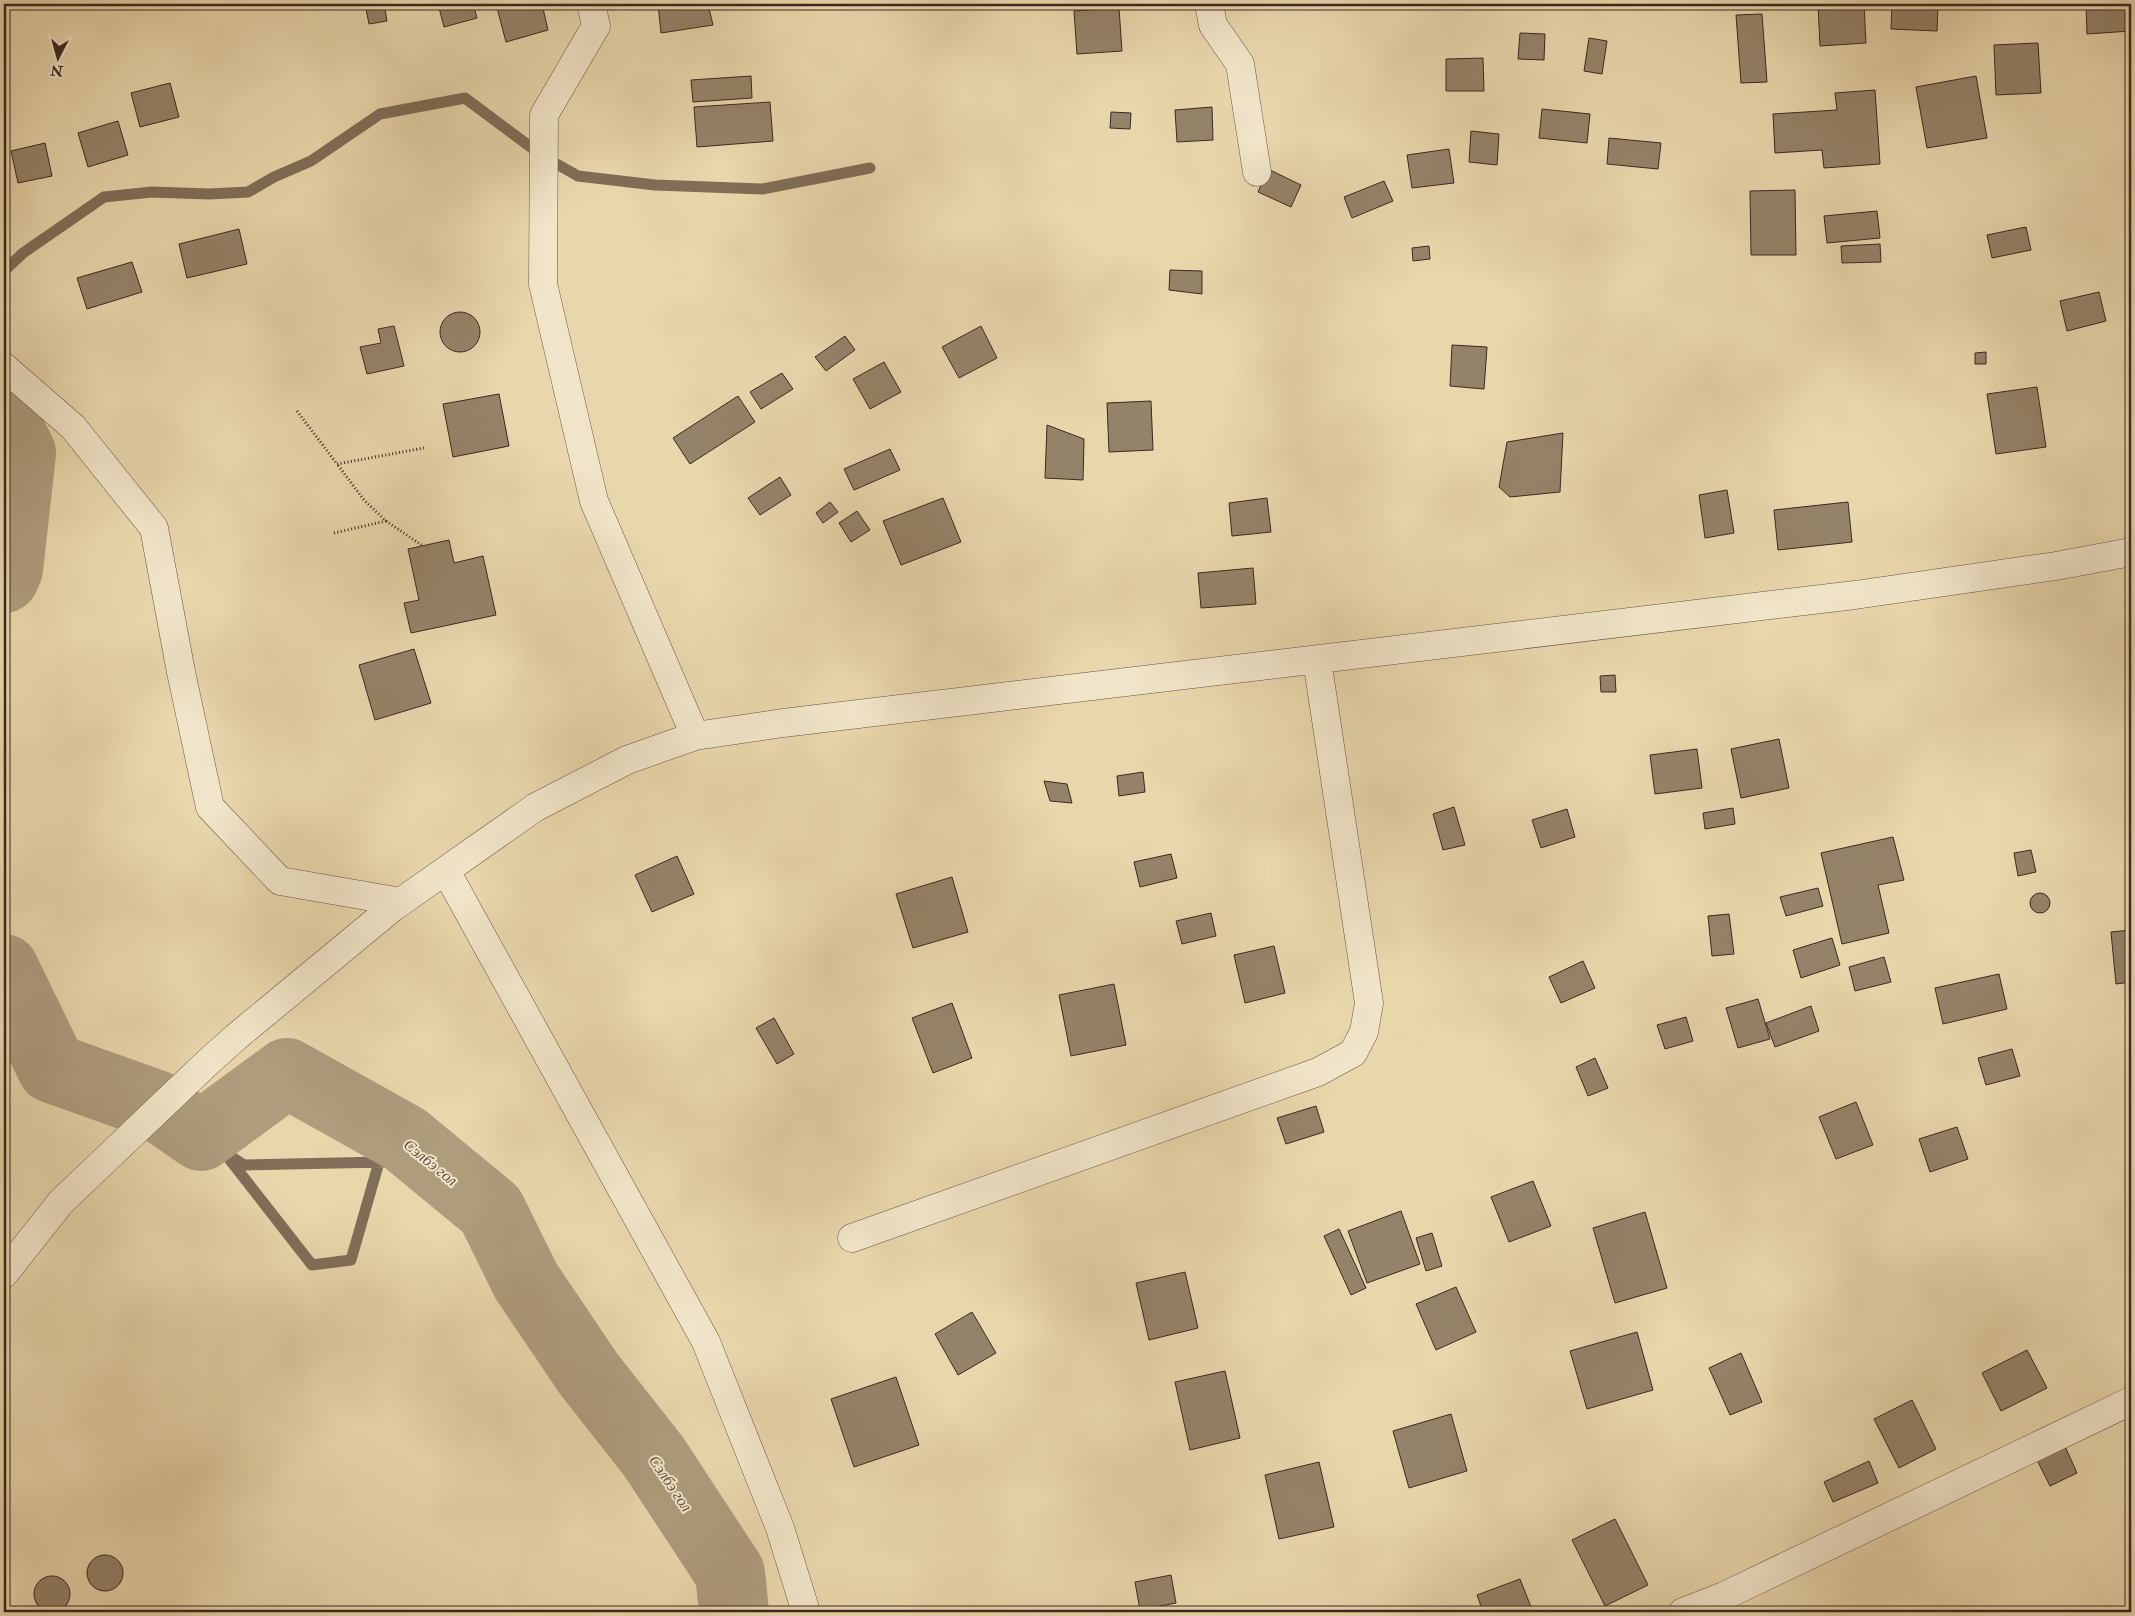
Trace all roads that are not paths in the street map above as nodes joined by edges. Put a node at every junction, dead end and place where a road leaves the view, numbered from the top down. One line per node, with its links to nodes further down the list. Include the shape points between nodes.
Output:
1 (591, 4): 7 (street, via 596,26 544,115 543,284 594,501)
2 (1209, 4): 3 (street, via 1213,25 1240,64)
3 (1257, 172)
4 (4, 367): 9 (street, via 73,427 154,528 210,807 280,881)
5 (2131, 552): 6 (street, via 1855,595)
6 (1317, 660): 7 (street); 10 (street, via 1369,1003 1364,1032 1353,1053 1318,1072)
7 (695, 736): 8 (street, via 627,760 536,807)
8 (446, 871): 9 (street); 13 (street, via 706,1342 780,1528)
9 (401, 902): 11 (street, via 206,1064 61,1202)
10 (852, 1238)
11 (4, 1274)
12 (2131, 1401): 14 (street, via 1724,1596)
13 (806, 1612)
14 (1683, 1612)

